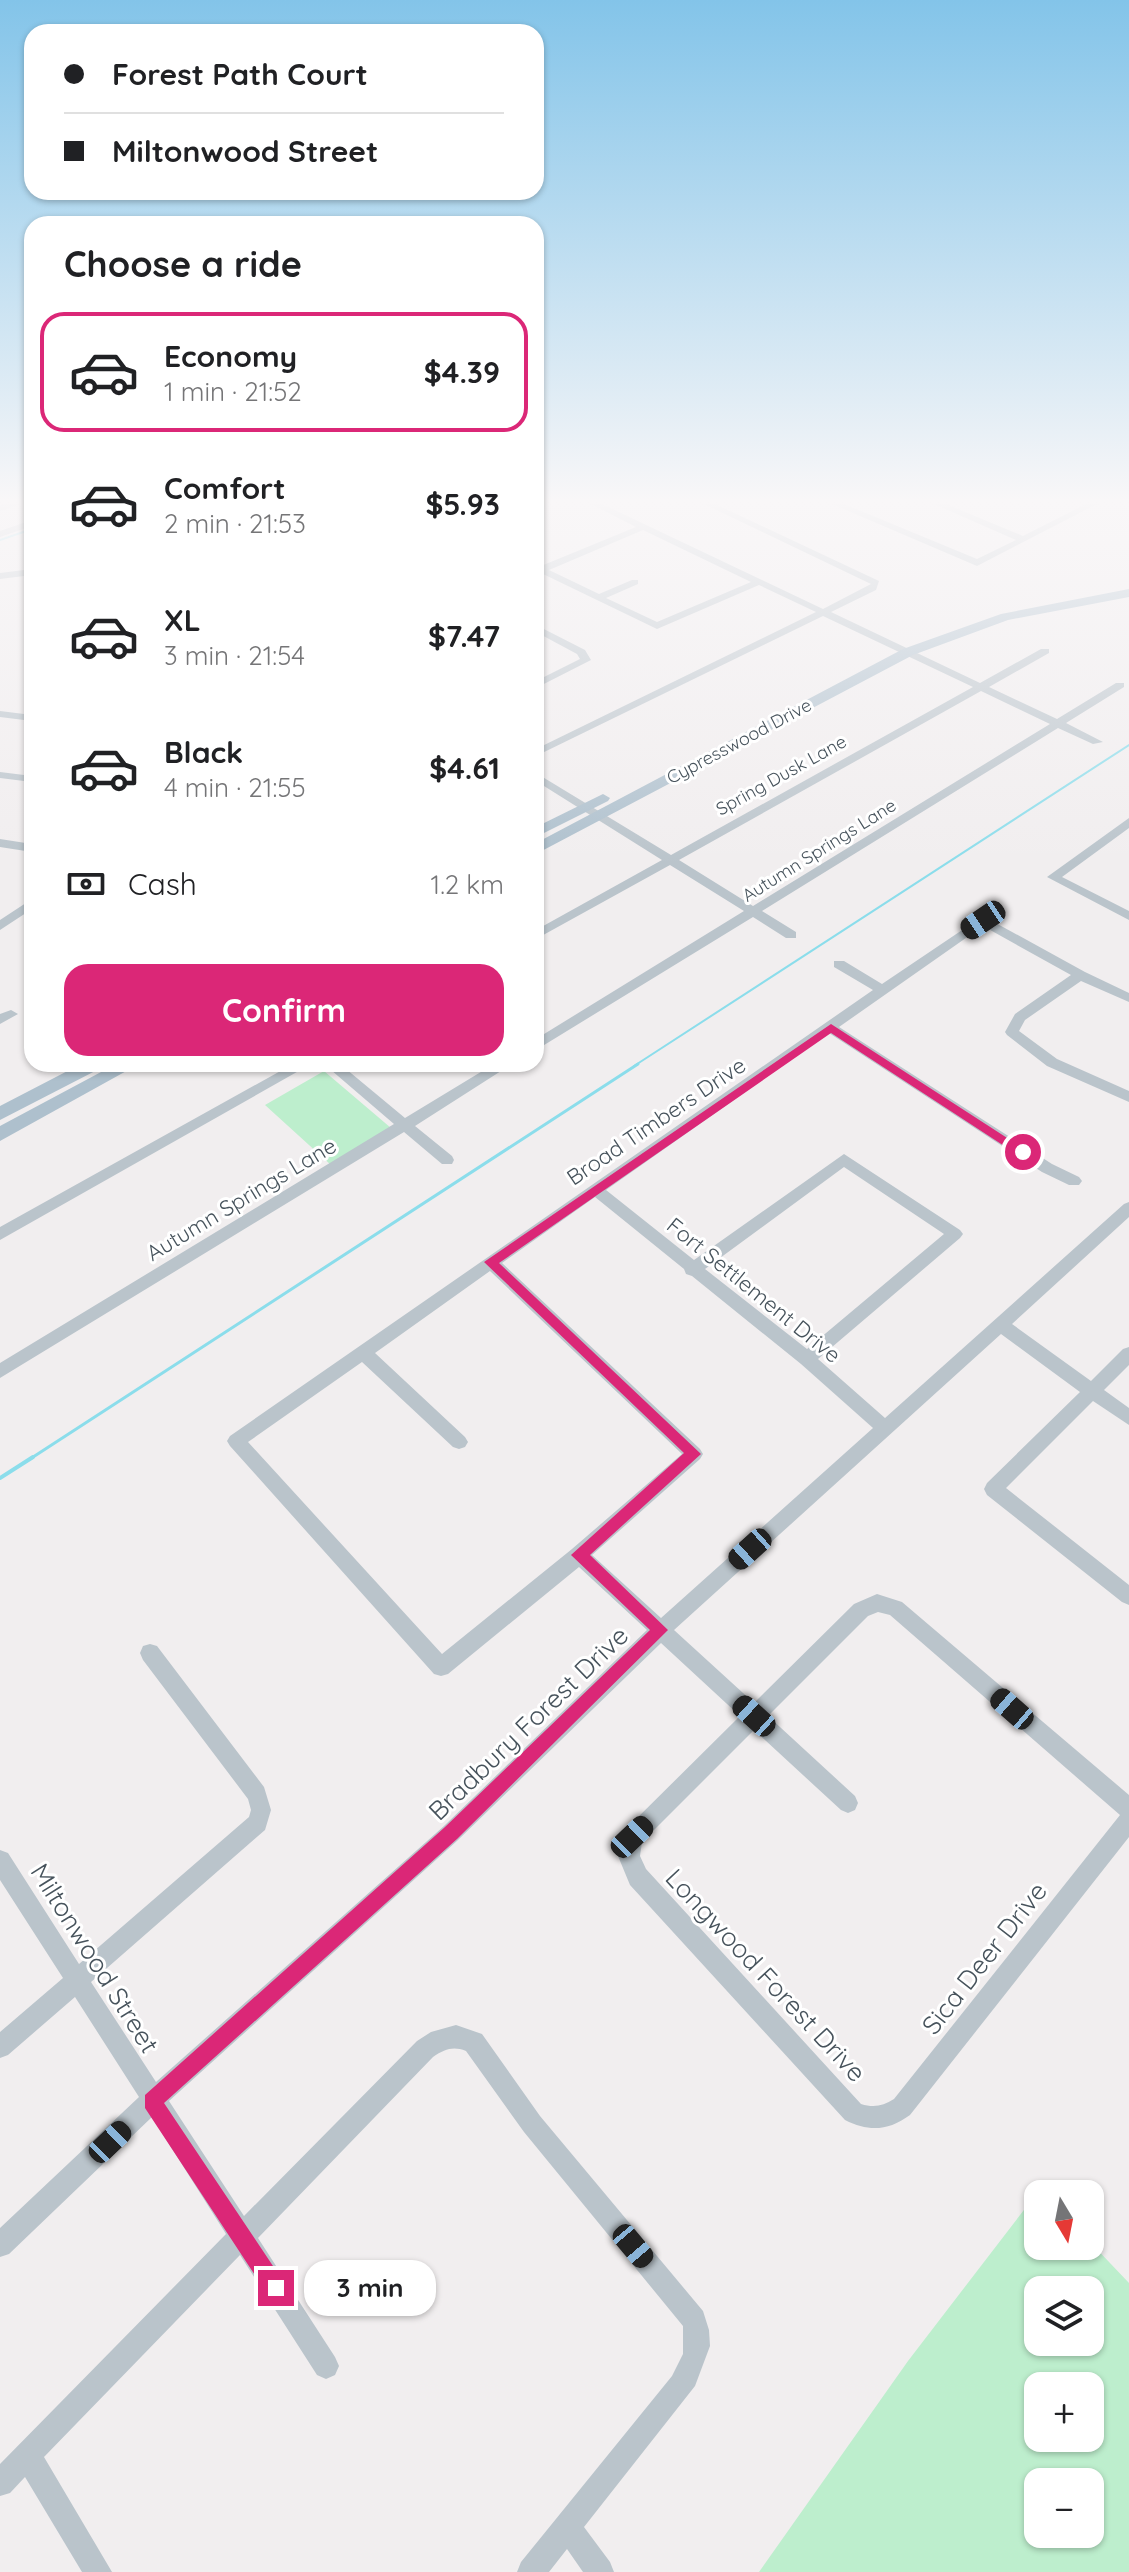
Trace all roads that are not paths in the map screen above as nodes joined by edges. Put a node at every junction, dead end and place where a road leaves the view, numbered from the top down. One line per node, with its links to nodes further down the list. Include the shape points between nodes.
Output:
1 (800, 624): 17 (street)
2 (847, 624): 6 (street)
3 (952, 624): 6 (main road, Cypresswood Drive)
4 (977, 624): 8 (main road, Cypresswood Drive)
5 (544, 633): 9 (street, via 586,660)
6 (894, 646): 8 (street); 14 (main road, Cypresswood Drive)
7 (1045, 651): 11 (street, Spring Dusk Lane)
8 (908, 652): 11 (street); 14 (main road, Cypresswood Drive)
9 (544, 681)
10 (1120, 685): 15 (street, Autumn Springs Lane)
11 (980, 687): 15 (street); 27 (street, Spring Dusk Lane)
12 (0, 714): 13 (street)
13 (24, 717)
14 (762, 722): 21 (main road, Cypresswood Drive)
15 (1059, 724): 16 (street); 29 (street, Autumn Springs Lane)
16 (1097, 742)
17 (544, 749)
18 (0, 775): 19 (street)
19 (24, 778)
20 (544, 781): 21 (street)
21 (594, 810): 23 (main road, Cypresswood Drive); 25 (main road, Cypresswood Drive); 27 (street)
22 (1127, 827): 30 (street, via 1053,877)
23 (544, 830)
24 (0, 843): 26 (street)
25 (544, 844)
26 (24, 847)
27 (671, 860): 29 (street); 32 (street, Spring Dusk Lane)
28 (24, 909): 31 (street)
29 (755, 912): 33 (street); 39 (street, Autumn Springs Lane)
30 (1129, 916)
31 (5, 923)
32 (544, 931)
33 (791, 935)
34 (839, 964): 36 (street)
35 (1080, 975): 36 (street, Broad Timbers Drive, via 983,920); 37 (street); 45 (street, via 1020,1017 1012,1032 1073,1074)
36 (882, 990): 38 (street, Broad Timbers Drive)
37 (1129, 998)
38 (831, 1028): 50 (street); 51 (street, Broad Timbers Drive)
39 (544, 1040)
40 (80, 1072): 46 (main road)
41 (115, 1072): 48 (main road)
42 (290, 1072): 53 (street)
43 (341, 1072): 47 (street)
44 (492, 1072): 47 (street, Autumn Springs Lane)
45 (1129, 1097)
46 (0, 1114)
47 (407, 1125): 49 (street); 60 (street, Autumn Springs Lane)
48 (0, 1134)
49 (447, 1160)
50 (1074, 1181)
51 (595, 1189): 54 (street, Broad Timbers Drive); 55 (street, Fort Settlement Drive)
52 (1129, 1208): 56 (street, Bradbury Forest Drive)
53 (0, 1234)
54 (490, 1262): 57 (street, Broad Timbers Drive); 65 (street, via 694,1454)
55 (692, 1270): 59 (street, Fort Settlement Drive); 59 (street, via 844,1159 955,1234)
56 (1000, 1324): 61 (street); 63 (street, Bradbury Forest Drive)
57 (363, 1352): 64 (street); 65 (street, Broad Timbers Drive, via 236,1441 441,1667)
58 (1129, 1354): 61 (street)
59 (807, 1359): 63 (street, Fort Settlement Drive)
60 (0, 1371)
61 (1092, 1391): 62 (street); 66 (street, via 993,1489)
62 (1129, 1418)
63 (883, 1427): 67 (street, Bradbury Forest Drive)
64 (459, 1442)
65 (579, 1555): 67 (street)
66 (1129, 1596)
67 (661, 1630): 69 (street); 76 (street, Bradbury Forest Drive, via 451,1833)
68 (150, 1653): 74 (street, via 257,1794 261,1810 252,1830)
69 (754, 1716): 70 (street); 71 (street, via 861,1610 877,1603 895,1608); 77 (street, Longwood Forest Drive, via 632,1837 629,1856 638,1877 853,2112)
70 (848, 1803)
71 (1129, 1809)
72 (1129, 1820): 77 (street, Sica Deer Drive, via 902,2107)
73 (0, 1861): 74 (street, Miltonwood Street)
74 (77, 1982): 75 (street); 76 (street, Miltonwood Street)
75 (0, 2047)
76 (152, 2101): 78 (street, Miltonwood Street); 79 (street, Bradbury Forest Drive)
77 (875, 2119)
78 (242, 2236): 80 (street, Miltonwood Street); 81 (street); 83 (street, via 425,2049 456,2036 474,2042 532,2124 694,2320 698,2334 698,2357 681,2385)
79 (0, 2245)
80 (326, 2366)
81 (27, 2455): 82 (street); 84 (street)
82 (0, 2483)
83 (567, 2527): 85 (street); 86 (street)
84 (98, 2572)
85 (531, 2572)
86 (600, 2572)

